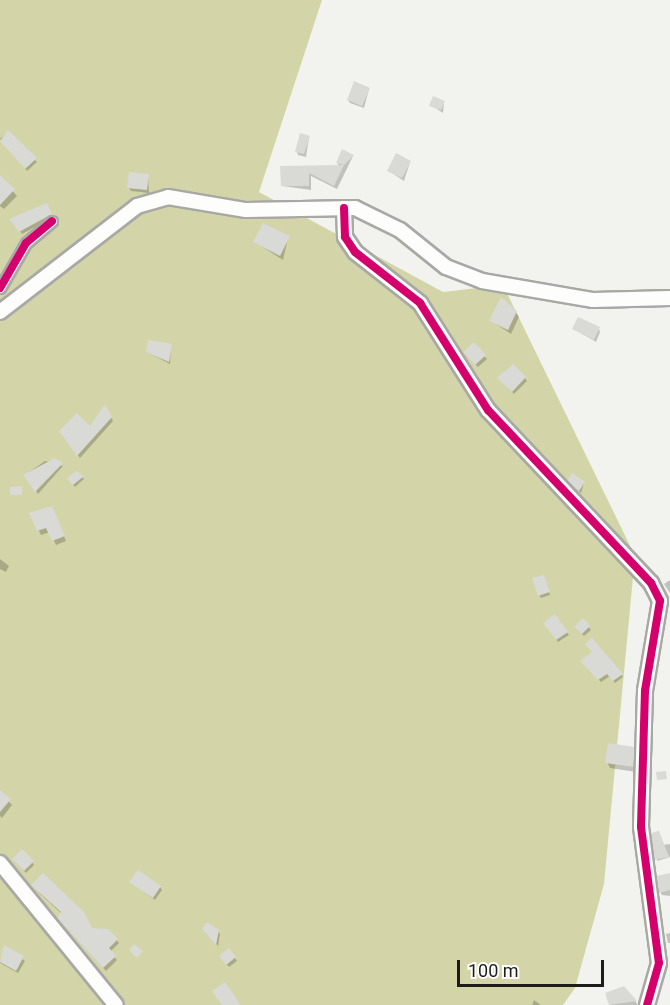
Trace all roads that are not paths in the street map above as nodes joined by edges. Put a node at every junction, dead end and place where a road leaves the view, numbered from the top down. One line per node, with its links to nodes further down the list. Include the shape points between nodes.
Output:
1 (344, 208): 4 (street, via 375,215 446,267 483,281 593,300); 5 (street, via 246,210 158,197 118,220); 8 (street, via 345,237 355,252 420,303 494,417 651,583 660,601 645,691 641,827 659,953)
2 (51, 222): 3 (street, via 26,243)
3 (0, 288)
4 (670, 298)
5 (0, 312)
6 (0, 864): 7 (street)
7 (116, 1005)
8 (646, 1005)

